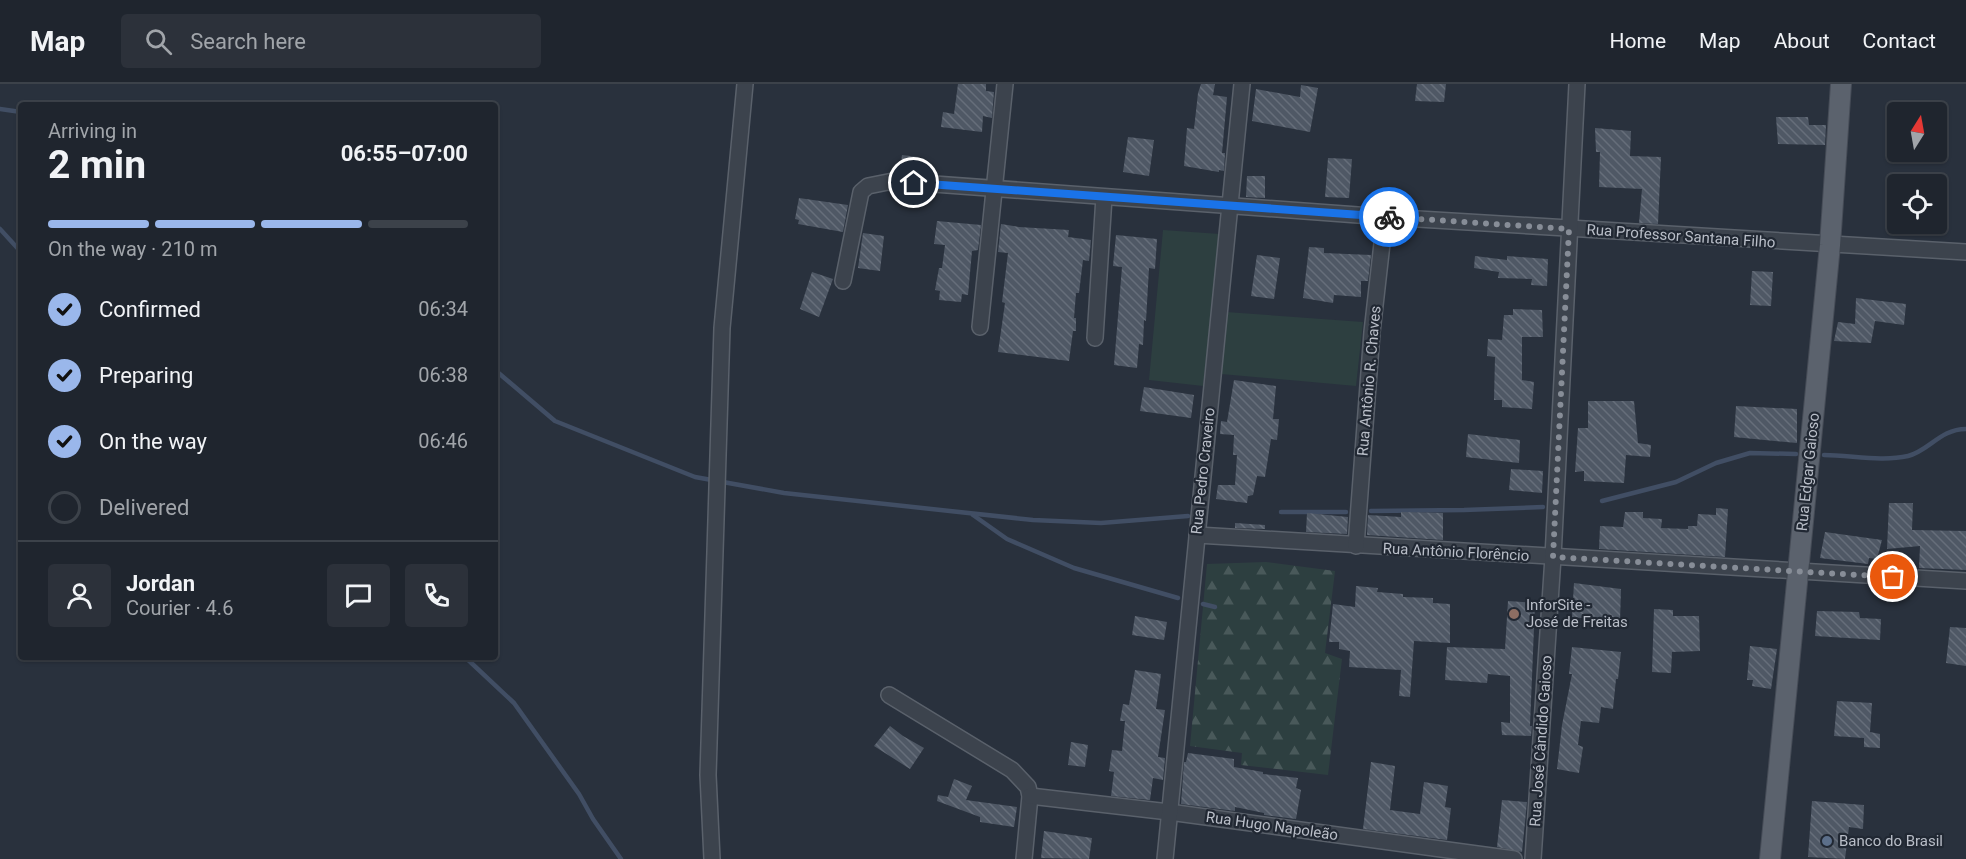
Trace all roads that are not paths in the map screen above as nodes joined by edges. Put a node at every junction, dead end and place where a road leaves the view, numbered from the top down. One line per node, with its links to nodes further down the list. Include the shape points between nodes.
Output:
1 (745, 84): 24 (street, via 722,328 708,775)
2 (1005, 84): 6 (street)
3 (1242, 84): 8 (street, Rua Pedro Craveiro)
4 (1577, 84): 10 (street, Rua José Cândido Gaioso)
5 (1841, 84): 11 (main road, Rua Edgar Gaioso)
6 (995, 189): 7 (street, Rua Professor Santana Filho); 13 (street, Rua Professor Santana Filho, via 893,181 868,186 861,192); 14 (street)
7 (1104, 197): 8 (street, Rua Professor Santana Filho); 15 (street)
8 (1231, 206): 9 (street, Rua Professor Santana Filho); 16 (street, Rua Pedro Craveiro)
9 (1385, 217): 10 (street, Rua Professor Santana Filho); 17 (street, Rua Antônio R. Chaves)
10 (1569, 229): 11 (street, Rua Professor Santana Filho); 18 (street, Rua José Cândido Gaioso)
11 (1830, 245): 12 (street, Rua Professor Santana Filho); 19 (main road, Rua Edgar Gaioso)
12 (1966, 252)
13 (843, 281)
14 (980, 327)
15 (1095, 338)
16 (1197, 535): 17 (street, Rua Antônio Florêncio); 23 (street, Rua Pedro Craveiro)
17 (1356, 546): 18 (street, Rua Antônio Florêncio)
18 (1553, 557): 19 (street, Rua Antônio Florêncio); 28 (street, Rua José Cândido Gaioso)
19 (1798, 572): 20 (street, Rua Antônio Florêncio); 29 (main road, Rua Edgar Gaioso)
20 (1966, 581)
21 (889, 695): 22 (street, via 1012,770 1028,787)
22 (1030, 796): 23 (street, Rua Hugo Napoleão); 25 (street)
23 (1169, 812): 26 (street, Rua Pedro Craveiro); 27 (street, Rua Hugo Napoleão)
24 (712, 859)
25 (1024, 859)
26 (1165, 859)
27 (1514, 859)
28 (1533, 859)
29 (1770, 859)

